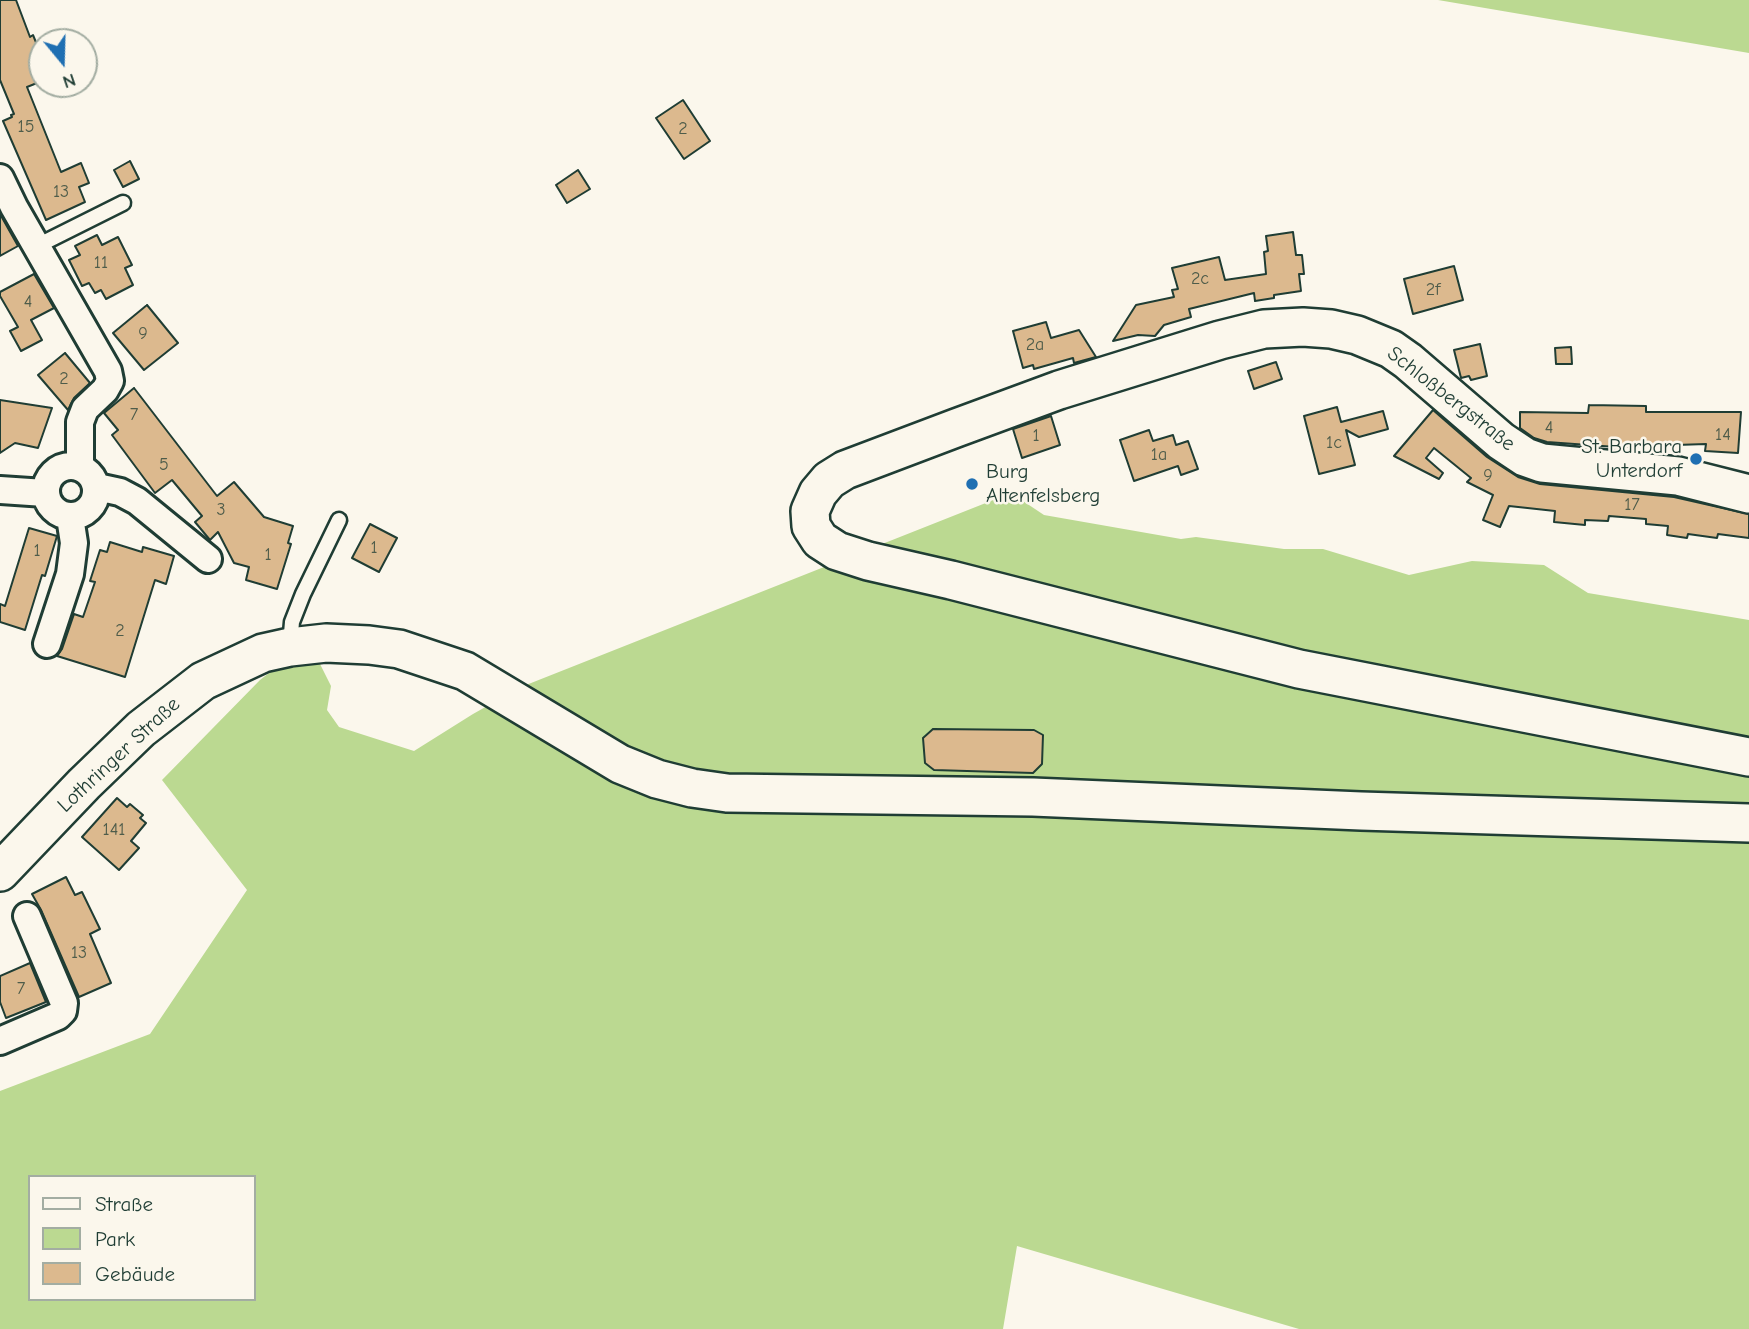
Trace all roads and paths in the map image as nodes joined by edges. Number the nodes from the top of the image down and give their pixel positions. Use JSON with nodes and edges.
{"nodes":[{"id":1,"x":0,"y":178,"type":"edge"},
{"id":2,"x":123,"y":203,"type":"dead end"},
{"id":3,"x":37,"y":246,"type":"junction"},
{"id":4,"x":80,"y":467,"type":"junction"},
{"id":5,"x":97,"y":488,"type":"junction"},
{"id":6,"x":0,"y":490,"type":"edge"},
{"id":7,"x":45,"y":493,"type":"junction"},
{"id":8,"x":1749,"y":494,"type":"edge"},
{"id":9,"x":70,"y":517,"type":"junction"},
{"id":10,"x":339,"y":520,"type":"dead end"},
{"id":11,"x":208,"y":559,"type":"dead end"},
{"id":12,"x":47,"y":644,"type":"dead end"},
{"id":13,"x":290,"y":647,"type":"junction"},
{"id":14,"x":1749,"y":757,"type":"edge"},
{"id":15,"x":1749,"y":823,"type":"edge"},
{"id":16,"x":0,"y":872,"type":"edge"},
{"id":17,"x":27,"y":916,"type":"dead end"},
{"id":18,"x":0,"y":1041,"type":"edge"}],
"edges":[{"from":1,"to":3,"type":"street"},
{"from":2,"to":3,"type":"lane"},
{"from":3,"to":4,"type":"street"},
{"from":4,"to":5,"type":"street"},
{"from":4,"to":7,"type":"street"},
{"from":5,"to":9,"type":"street"},
{"from":5,"to":11,"type":"street"},
{"from":6,"to":7,"type":"street"},
{"from":7,"to":9,"type":"street"},
{"from":8,"to":14,"type":"street","name":"Schloßbergstraße"},
{"from":9,"to":12,"type":"street"},
{"from":10,"to":13,"type":"lane"},
{"from":13,"to":15,"type":"street","name":"Lothringer Straße"},
{"from":13,"to":16,"type":"street","name":"Lothringer Straße"},
{"from":17,"to":18,"type":"street"}]}
